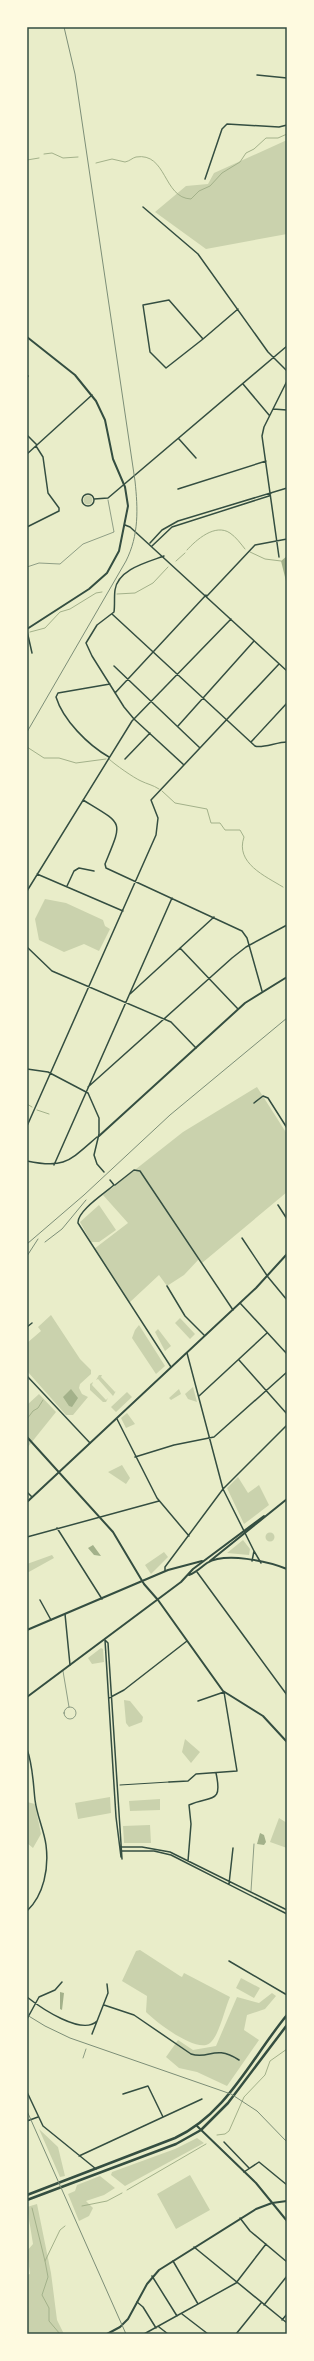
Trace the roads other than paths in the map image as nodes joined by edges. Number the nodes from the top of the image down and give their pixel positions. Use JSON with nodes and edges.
{"nodes":[{"id":1,"x":258,"y":76,"type":"dead end"},
{"id":2,"x":287,"y":78,"type":"edge"},
{"id":3,"x":287,"y":125,"type":"edge"},
{"id":4,"x":205,"y":179,"type":"dead end"},
{"id":5,"x":143,"y":207,"type":"dead end"},
{"id":6,"x":238,"y":309,"type":"junction"},
{"id":7,"x":27,"y":337,"type":"edge"},
{"id":8,"x":203,"y":339,"type":"junction"},
{"id":9,"x":287,"y":346,"type":"edge"},
{"id":10,"x":273,"y":358,"type":"junction"},
{"id":11,"x":287,"y":371,"type":"edge"},
{"id":12,"x":287,"y":381,"type":"edge"},
{"id":13,"x":243,"y":384,"type":"junction"},
{"id":14,"x":92,"y":395,"type":"junction"},
{"id":15,"x":272,"y":409,"type":"junction"},
{"id":16,"x":287,"y":410,"type":"edge"},
{"id":17,"x":270,"y":415,"type":"junction"},
{"id":18,"x":27,"y":435,"type":"edge"},
{"id":19,"x":179,"y":439,"type":"junction"},
{"id":20,"x":36,"y":445,"type":"junction"},
{"id":21,"x":27,"y":454,"type":"edge"},
{"id":22,"x":196,"y":458,"type":"dead end"},
{"id":23,"x":266,"y":460,"type":"junction"},
{"id":24,"x":124,"y":485,"type":"junction"},
{"id":25,"x":287,"y":488,"type":"edge"},
{"id":26,"x":178,"y":489,"type":"dead end"},
{"id":27,"x":271,"y":494,"type":"junction"},
{"id":28,"x":108,"y":498,"type":"junction"},
{"id":29,"x":94,"y":499,"type":"junction"},
{"id":30,"x":125,"y":525,"type":"junction"},
{"id":31,"x":27,"y":527,"type":"edge"},
{"id":32,"x":287,"y":539,"type":"edge"},
{"id":33,"x":277,"y":540,"type":"junction"},
{"id":34,"x":149,"y":544,"type":"junction"},
{"id":35,"x":152,"y":546,"type":"junction"},
{"id":36,"x":164,"y":556,"type":"junction"},
{"id":37,"x":279,"y":557,"type":"dead end"},
{"id":38,"x":27,"y":567,"type":"edge"},
{"id":39,"x":206,"y":596,"type":"junction"},
{"id":40,"x":112,"y":614,"type":"junction"},
{"id":41,"x":231,"y":619,"type":"junction"},
{"id":42,"x":27,"y":630,"type":"edge"},
{"id":43,"x":254,"y":641,"type":"junction"},
{"id":44,"x":153,"y":652,"type":"junction"},
{"id":45,"x":32,"y":653,"type":"dead end"},
{"id":46,"x":279,"y":664,"type":"junction"},
{"id":47,"x":114,"y":666,"type":"dead end"},
{"id":48,"x":287,"y":671,"type":"edge"},
{"id":49,"x":178,"y":675,"type":"junction"},
{"id":50,"x":129,"y":678,"type":"junction"},
{"id":51,"x":110,"y":684,"type":"junction"},
{"id":52,"x":116,"y":693,"type":"junction"},
{"id":53,"x":202,"y":698,"type":"junction"},
{"id":54,"x":152,"y":701,"type":"junction"},
{"id":55,"x":287,"y":703,"type":"edge"},
{"id":56,"x":134,"y":719,"type":"junction"},
{"id":57,"x":226,"y":720,"type":"junction"},
{"id":58,"x":178,"y":726,"type":"junction"},
{"id":59,"x":150,"y":733,"type":"junction"},
{"id":60,"x":251,"y":742,"type":"junction"},
{"id":61,"x":287,"y":742,"type":"edge"},
{"id":62,"x":200,"y":748,"type":"junction"},
{"id":63,"x":109,"y":757,"type":"junction"},
{"id":64,"x":125,"y":759,"type":"dead end"},
{"id":65,"x":184,"y":765,"type":"junction"},
{"id":66,"x":83,"y":800,"type":"junction"},
{"id":67,"x":94,"y":871,"type":"dead end"},
{"id":68,"x":37,"y":874,"type":"junction"},
{"id":69,"x":136,"y":882,"type":"junction"},
{"id":70,"x":67,"y":886,"type":"junction"},
{"id":71,"x":27,"y":890,"type":"edge"},
{"id":72,"x":172,"y":898,"type":"junction"},
{"id":73,"x":124,"y":911,"type":"junction"},
{"id":74,"x":214,"y":917,"type":"junction"},
{"id":75,"x":287,"y":925,"type":"edge"},
{"id":76,"x":250,"y":946,"type":"junction"},
{"id":77,"x":27,"y":947,"type":"edge"},
{"id":78,"x":180,"y":948,"type":"junction"},
{"id":79,"x":287,"y":977,"type":"edge"},
{"id":80,"x":209,"y":979,"type":"junction"},
{"id":81,"x":90,"y":988,"type":"junction"},
{"id":82,"x":262,"y":991,"type":"junction"},
{"id":83,"x":129,"y":995,"type":"junction"},
{"id":84,"x":125,"y":1003,"type":"junction"},
{"id":85,"x":238,"y":1010,"type":"junction"},
{"id":86,"x":164,"y":1020,"type":"junction"},
{"id":87,"x":196,"y":1048,"type":"junction"},
{"id":88,"x":27,"y":1069,"type":"edge"},
{"id":89,"x":50,"y":1074,"type":"junction"},
{"id":90,"x":86,"y":1089,"type":"junction"},
{"id":91,"x":254,"y":1103,"type":"dead end"},
{"id":92,"x":28,"y":1123,"type":"edge"},
{"id":93,"x":27,"y":1126,"type":"edge"},
{"id":94,"x":287,"y":1128,"type":"edge"},
{"id":95,"x":99,"y":1136,"type":"junction"},
{"id":96,"x":27,"y":1161,"type":"edge"},
{"id":97,"x":54,"y":1165,"type":"junction"},
{"id":98,"x":104,"y":1172,"type":"dead end"},
{"id":99,"x":110,"y":1180,"type":"dead end"},
{"id":100,"x":114,"y":1185,"type":"junction"},
{"id":101,"x":278,"y":1205,"type":"dead end"},
{"id":102,"x":287,"y":1219,"type":"edge"},
{"id":103,"x":242,"y":1238,"type":"dead end"},
{"id":104,"x":287,"y":1254,"type":"edge"},
{"id":105,"x":268,"y":1277,"type":"junction"},
{"id":106,"x":167,"y":1286,"type":"dead end"},
{"id":107,"x":287,"y":1300,"type":"edge"},
{"id":108,"x":240,"y":1303,"type":"junction"},
{"id":109,"x":233,"y":1310,"type":"junction"},
{"id":110,"x":32,"y":1323,"type":"dead end"},
{"id":111,"x":27,"y":1327,"type":"edge"},
{"id":112,"x":267,"y":1333,"type":"junction"},
{"id":113,"x":204,"y":1336,"type":"junction"},
{"id":114,"x":187,"y":1352,"type":"junction"},
{"id":115,"x":287,"y":1354,"type":"edge"},
{"id":116,"x":239,"y":1360,"type":"junction"},
{"id":117,"x":171,"y":1366,"type":"junction"},
{"id":118,"x":287,"y":1372,"type":"edge"},
{"id":119,"x":27,"y":1376,"type":"edge"},
{"id":120,"x":266,"y":1391,"type":"junction"},
{"id":121,"x":199,"y":1396,"type":"junction"},
{"id":122,"x":287,"y":1414,"type":"edge"},
{"id":123,"x":116,"y":1418,"type":"junction"},
{"id":124,"x":287,"y":1425,"type":"edge"},
{"id":125,"x":27,"y":1437,"type":"edge"},
{"id":126,"x":211,"y":1438,"type":"junction"},
{"id":127,"x":90,"y":1443,"type":"junction"},
{"id":128,"x":135,"y":1457,"type":"junction"},
{"id":129,"x":59,"y":1472,"type":"junction"},
{"id":130,"x":223,"y":1489,"type":"junction"},
{"id":131,"x":27,"y":1492,"type":"edge"},
{"id":132,"x":32,"y":1497,"type":"junction"},
{"id":133,"x":287,"y":1499,"type":"edge"},
{"id":134,"x":159,"y":1501,"type":"junction"},
{"id":135,"x":27,"y":1502,"type":"edge"},
{"id":136,"x":100,"y":1516,"type":"junction"},
{"id":137,"x":264,"y":1516,"type":"junction"},
{"id":138,"x":57,"y":1528,"type":"junction"},
{"id":139,"x":244,"y":1530,"type":"junction"},
{"id":140,"x":245,"y":1534,"type":"junction"},
{"id":141,"x":189,"y":1536,"type":"junction"},
{"id":142,"x":27,"y":1537,"type":"edge"},
{"id":143,"x":254,"y":1551,"type":"junction"},
{"id":144,"x":252,"y":1561,"type":"junction"},
{"id":145,"x":206,"y":1562,"type":"junction"},
{"id":146,"x":261,"y":1563,"type":"junction"},
{"id":147,"x":287,"y":1569,"type":"edge"},
{"id":148,"x":165,"y":1571,"type":"junction"},
{"id":149,"x":197,"y":1572,"type":"junction"},
{"id":150,"x":188,"y":1576,"type":"junction"},
{"id":151,"x":143,"y":1582,"type":"junction"},
{"id":152,"x":102,"y":1599,"type":"junction"},
{"id":153,"x":40,"y":1600,"type":"dead end"},
{"id":154,"x":158,"y":1600,"type":"junction"},
{"id":155,"x":65,"y":1614,"type":"junction"},
{"id":156,"x":51,"y":1620,"type":"junction"},
{"id":157,"x":27,"y":1630,"type":"edge"},
{"id":158,"x":104,"y":1640,"type":"junction"},
{"id":159,"x":188,"y":1641,"type":"junction"},
{"id":160,"x":70,"y":1665,"type":"junction"},
{"id":161,"x":63,"y":1670,"type":"junction"},
{"id":162,"x":224,"y":1692,"type":"junction"},
{"id":163,"x":287,"y":1695,"type":"edge"},
{"id":164,"x":27,"y":1697,"type":"edge"},
{"id":165,"x":112,"y":1697,"type":"junction"},
{"id":166,"x":109,"y":1698,"type":"junction"},
{"id":167,"x":198,"y":1701,"type":"dead end"},
{"id":168,"x":70,"y":1707,"type":"junction"},
{"id":169,"x":287,"y":1742,"type":"edge"},
{"id":170,"x":27,"y":1749,"type":"edge"},
{"id":171,"x":216,"y":1773,"type":"junction"},
{"id":172,"x":169,"y":1782,"type":"joint"},
{"id":173,"x":120,"y":1785,"type":"dead end"},
{"id":174,"x":254,"y":1844,"type":"dead end"},
{"id":175,"x":120,"y":1847,"type":"junction"},
{"id":176,"x":233,"y":1848,"type":"dead end"},
{"id":177,"x":151,"y":1850,"type":"junction"},
{"id":178,"x":188,"y":1862,"type":"junction"},
{"id":179,"x":203,"y":1870,"type":"junction"},
{"id":180,"x":230,"y":1881,"type":"junction"},
{"id":181,"x":230,"y":1884,"type":"junction"},
{"id":182,"x":251,"y":1891,"type":"junction"},
{"id":183,"x":249,"y":1894,"type":"junction"},
{"id":184,"x":287,"y":1910,"type":"edge"},
{"id":185,"x":27,"y":1911,"type":"edge"},
{"id":186,"x":287,"y":1914,"type":"edge"},
{"id":187,"x":229,"y":1961,"type":"dead end"},
{"id":188,"x":62,"y":1982,"type":"dead end"},
{"id":189,"x":107,"y":1984,"type":"dead end"},
{"id":190,"x":287,"y":1995,"type":"edge"},
{"id":191,"x":27,"y":1998,"type":"edge"},
{"id":192,"x":36,"y":2004,"type":"junction"},
{"id":193,"x":104,"y":2005,"type":"junction"},
{"id":194,"x":287,"y":2015,"type":"edge"},
{"id":195,"x":27,"y":2019,"type":"edge"},
{"id":196,"x":97,"y":2021,"type":"junction"},
{"id":197,"x":287,"y":2025,"type":"edge"},
{"id":198,"x":92,"y":2034,"type":"dead end"},
{"id":199,"x":86,"y":2049,"type":"dead end"},
{"id":200,"x":83,"y":2058,"type":"dead end"},
{"id":201,"x":239,"y":2060,"type":"dead end"},
{"id":202,"x":27,"y":2092,"type":"edge"},
{"id":203,"x":123,"y":2094,"type":"dead end"},
{"id":204,"x":202,"y":2099,"type":"dead end"},
{"id":205,"x":38,"y":2117,"type":"junction"},
{"id":206,"x":163,"y":2118,"type":"junction"},
{"id":207,"x":27,"y":2122,"type":"edge"},
{"id":208,"x":197,"y":2126,"type":"junction"},
{"id":209,"x":201,"y":2130,"type":"junction"},
{"id":210,"x":224,"y":2142,"type":"dead end"},
{"id":211,"x":79,"y":2156,"type":"junction"},
{"id":212,"x":250,"y":2168,"type":"junction"},
{"id":213,"x":96,"y":2169,"type":"junction"},
{"id":214,"x":244,"y":2172,"type":"junction"},
{"id":215,"x":102,"y":2173,"type":"junction"},
{"id":216,"x":287,"y":2186,"type":"edge"},
{"id":217,"x":27,"y":2194,"type":"edge"},
{"id":218,"x":27,"y":2200,"type":"edge"},
{"id":219,"x":287,"y":2201,"type":"edge"},
{"id":220,"x":272,"y":2202,"type":"junction"},
{"id":221,"x":240,"y":2218,"type":"junction"},
{"id":222,"x":287,"y":2221,"type":"edge"},
{"id":223,"x":266,"y":2244,"type":"junction"},
{"id":224,"x":194,"y":2247,"type":"junction"},
{"id":225,"x":173,"y":2261,"type":"junction"},
{"id":226,"x":287,"y":2262,"type":"edge"},
{"id":227,"x":152,"y":2276,"type":"junction"},
{"id":228,"x":287,"y":2276,"type":"edge"},
{"id":229,"x":236,"y":2282,"type":"junction"},
{"id":230,"x":138,"y":2302,"type":"junction"},
{"id":231,"x":199,"y":2304,"type":"junction"},
{"id":232,"x":262,"y":2304,"type":"junction"},
{"id":233,"x":182,"y":2314,"type":"junction"},
{"id":234,"x":287,"y":2314,"type":"edge"},
{"id":235,"x":177,"y":2316,"type":"junction"},
{"id":236,"x":282,"y":2320,"type":"junction"},
{"id":237,"x":287,"y":2323,"type":"edge"},
{"id":238,"x":159,"y":2326,"type":"junction"},
{"id":239,"x":156,"y":2328,"type":"junction"},
{"id":240,"x":107,"y":2334,"type":"edge"},
{"id":241,"x":144,"y":2334,"type":"edge"},
{"id":242,"x":168,"y":2334,"type":"edge"},
{"id":243,"x":208,"y":2334,"type":"edge"},
{"id":244,"x":236,"y":2334,"type":"edge"}],
"edges":[{"from":1,"to":2,"type":"street"},
{"from":3,"to":4,"type":"street"},
{"from":5,"to":6,"type":"street"},
{"from":6,"to":8,"type":"street"},
{"from":6,"to":10,"type":"street"},
{"from":7,"to":14,"type":"street"},
{"from":8,"to":8,"type":"street"},
{"from":9,"to":10,"type":"street"},
{"from":10,"to":11,"type":"street"},
{"from":10,"to":13,"type":"street"},
{"from":12,"to":15,"type":"street"},
{"from":13,"to":17,"type":"street"},
{"from":13,"to":19,"type":"street"},
{"from":14,"to":20,"type":"street"},
{"from":14,"to":24,"type":"street"},
{"from":15,"to":16,"type":"street"},
{"from":15,"to":17,"type":"street"},
{"from":17,"to":23,"type":"street"},
{"from":18,"to":20,"type":"street"},
{"from":19,"to":22,"type":"street"},
{"from":19,"to":24,"type":"street"},
{"from":20,"to":21,"type":"street"},
{"from":20,"to":31,"type":"street"},
{"from":23,"to":26,"type":"street"},
{"from":23,"to":27,"type":"street"},
{"from":24,"to":28,"type":"street"},
{"from":24,"to":30,"type":"street"},
{"from":25,"to":27,"type":"street"},
{"from":27,"to":33,"type":"street"},
{"from":27,"to":34,"type":"street"},
{"from":27,"to":35,"type":"street"},
{"from":28,"to":29,"type":"street"},
{"from":28,"to":38,"type":"lane"},
{"from":29,"to":29,"type":"street"},
{"from":30,"to":34,"type":"street"},
{"from":30,"to":42,"type":"street"},
{"from":32,"to":33,"type":"street"},
{"from":33,"to":37,"type":"street"},
{"from":33,"to":39,"type":"street"},
{"from":34,"to":35,"type":"street"},
{"from":35,"to":36,"type":"street"},
{"from":36,"to":39,"type":"street"},
{"from":36,"to":40,"type":"street"},
{"from":39,"to":41,"type":"street"},
{"from":39,"to":44,"type":"street"},
{"from":40,"to":44,"type":"street"},
{"from":40,"to":51,"type":"street"},
{"from":41,"to":43,"type":"street"},
{"from":41,"to":49,"type":"street"},
{"from":42,"to":45,"type":"street"},
{"from":43,"to":46,"type":"street"},
{"from":43,"to":53,"type":"street"},
{"from":44,"to":49,"type":"street"},
{"from":44,"to":50,"type":"street"},
{"from":46,"to":48,"type":"street"},
{"from":46,"to":57,"type":"street"},
{"from":47,"to":50,"type":"street"},
{"from":49,"to":53,"type":"street"},
{"from":49,"to":54,"type":"street"},
{"from":50,"to":52,"type":"street"},
{"from":50,"to":54,"type":"street"},
{"from":51,"to":52,"type":"street"},
{"from":51,"to":63,"type":"street"},
{"from":52,"to":56,"type":"street"},
{"from":53,"to":57,"type":"street"},
{"from":53,"to":58,"type":"street"},
{"from":54,"to":56,"type":"street"},
{"from":54,"to":58,"type":"street"},
{"from":55,"to":60,"type":"street"},
{"from":56,"to":59,"type":"street"},
{"from":56,"to":63,"type":"street"},
{"from":57,"to":60,"type":"street"},
{"from":57,"to":62,"type":"street"},
{"from":58,"to":62,"type":"street"},
{"from":59,"to":64,"type":"street"},
{"from":59,"to":65,"type":"street"},
{"from":60,"to":61,"type":"street"},
{"from":62,"to":65,"type":"street"},
{"from":63,"to":66,"type":"street"},
{"from":65,"to":69,"type":"street"},
{"from":66,"to":68,"type":"street"},
{"from":66,"to":69,"type":"street"},
{"from":67,"to":70,"type":"street"},
{"from":68,"to":70,"type":"street"},
{"from":68,"to":71,"type":"street"},
{"from":69,"to":72,"type":"street"},
{"from":69,"to":73,"type":"street"},
{"from":70,"to":73,"type":"street"},
{"from":72,"to":74,"type":"street"},
{"from":72,"to":83,"type":"street"},
{"from":73,"to":81,"type":"street"},
{"from":74,"to":76,"type":"street"},
{"from":74,"to":78,"type":"street"},
{"from":75,"to":76,"type":"street"},
{"from":76,"to":80,"type":"street"},
{"from":76,"to":82,"type":"street"},
{"from":77,"to":81,"type":"street"},
{"from":78,"to":80,"type":"street"},
{"from":78,"to":83,"type":"street"},
{"from":79,"to":82,"type":"street"},
{"from":80,"to":85,"type":"street"},
{"from":80,"to":86,"type":"street"},
{"from":81,"to":84,"type":"street"},
{"from":81,"to":89,"type":"street"},
{"from":82,"to":85,"type":"street"},
{"from":83,"to":84,"type":"street"},
{"from":84,"to":86,"type":"street"},
{"from":84,"to":90,"type":"street"},
{"from":85,"to":87,"type":"street"},
{"from":86,"to":87,"type":"street"},
{"from":86,"to":90,"type":"street"},
{"from":87,"to":95,"type":"street"},
{"from":88,"to":89,"type":"street"},
{"from":89,"to":90,"type":"street"},
{"from":89,"to":92,"type":"street"},
{"from":90,"to":95,"type":"street"},
{"from":90,"to":97,"type":"street"},
{"from":91,"to":94,"type":"street"},
{"from":92,"to":93,"type":"street"},
{"from":95,"to":97,"type":"street"},
{"from":95,"to":98,"type":"street"},
{"from":96,"to":97,"type":"street"},
{"from":99,"to":100,"type":"street"},
{"from":100,"to":109,"type":"street"},
{"from":100,"to":117,"type":"street"},
{"from":101,"to":102,"type":"street"},
{"from":103,"to":105,"type":"street"},
{"from":104,"to":105,"type":"street"},
{"from":105,"to":107,"type":"street"},
{"from":105,"to":108,"type":"street"},
{"from":106,"to":113,"type":"street"},
{"from":108,"to":109,"type":"street"},
{"from":108,"to":112,"type":"street"},
{"from":109,"to":113,"type":"street"},
{"from":110,"to":111,"type":"street"},
{"from":112,"to":115,"type":"street"},
{"from":112,"to":116,"type":"street"},
{"from":113,"to":114,"type":"street"},
{"from":114,"to":117,"type":"street"},
{"from":114,"to":121,"type":"street"},
{"from":116,"to":120,"type":"street"},
{"from":116,"to":121,"type":"street"},
{"from":117,"to":123,"type":"street"},
{"from":118,"to":120,"type":"street"},
{"from":119,"to":127,"type":"street"},
{"from":120,"to":122,"type":"street"},
{"from":120,"to":126,"type":"street"},
{"from":121,"to":126,"type":"street"},
{"from":123,"to":127,"type":"street"},
{"from":123,"to":128,"type":"street"},
{"from":124,"to":130,"type":"street"},
{"from":125,"to":129,"type":"street"},
{"from":126,"to":128,"type":"street"},
{"from":126,"to":130,"type":"street"},
{"from":127,"to":129,"type":"street"},
{"from":128,"to":134,"type":"street"},
{"from":129,"to":132,"type":"street"},
{"from":129,"to":136,"type":"street"},
{"from":130,"to":139,"type":"street"},
{"from":130,"to":141,"type":"street"},
{"from":131,"to":132,"type":"street"},
{"from":132,"to":135,"type":"street"},
{"from":133,"to":137,"type":"street"},
{"from":134,"to":136,"type":"street"},
{"from":134,"to":141,"type":"street"},
{"from":136,"to":138,"type":"street"},
{"from":136,"to":151,"type":"street"},
{"from":137,"to":139,"type":"street"},
{"from":137,"to":140,"type":"street"},
{"from":138,"to":142,"type":"street"},
{"from":138,"to":152,"type":"street"},
{"from":139,"to":140,"type":"street"},
{"from":139,"to":145,"type":"street"},
{"from":140,"to":143,"type":"street"},
{"from":140,"to":145,"type":"street"},
{"from":141,"to":148,"type":"street"},
{"from":143,"to":144,"type":"street"},
{"from":143,"to":146,"type":"street"},
{"from":144,"to":145,"type":"street"},
{"from":144,"to":146,"type":"street"},
{"from":145,"to":148,"type":"street"},
{"from":145,"to":149,"type":"street"},
{"from":145,"to":150,"type":"street"},
{"from":146,"to":147,"type":"street"},
{"from":148,"to":151,"type":"street"},
{"from":149,"to":150,"type":"street"},
{"from":149,"to":163,"type":"street"},
{"from":150,"to":154,"type":"street"},
{"from":151,"to":152,"type":"street"},
{"from":151,"to":154,"type":"street"},
{"from":152,"to":155,"type":"street"},
{"from":153,"to":156,"type":"street"},
{"from":154,"to":158,"type":"street"},
{"from":154,"to":159,"type":"street"},
{"from":155,"to":156,"type":"street"},
{"from":155,"to":160,"type":"street"},
{"from":156,"to":157,"type":"street"},
{"from":158,"to":160,"type":"street"},
{"from":158,"to":165,"type":"street"},
{"from":158,"to":166,"type":"street"},
{"from":159,"to":162,"type":"street"},
{"from":159,"to":165,"type":"street"},
{"from":160,"to":161,"type":"street"},
{"from":161,"to":164,"type":"street"},
{"from":161,"to":168,"type":"lane"},
{"from":162,"to":167,"type":"street"},
{"from":162,"to":169,"type":"street"},
{"from":162,"to":171,"type":"street"},
{"from":165,"to":166,"type":"street"},
{"from":165,"to":175,"type":"street"},
{"from":166,"to":175,"type":"street"},
{"from":168,"to":168,"type":"lane"},
{"from":170,"to":185,"type":"street"},
{"from":171,"to":172,"type":"street"},
{"from":171,"to":178,"type":"street"},
{"from":172,"to":173,"type":"street"},
{"from":174,"to":182,"type":"lane"},
{"from":175,"to":177,"type":"street"},
{"from":175,"to":177,"type":"street"},
{"from":176,"to":180,"type":"street"},
{"from":177,"to":178,"type":"street"},
{"from":178,"to":179,"type":"street"},
{"from":179,"to":180,"type":"street"},
{"from":179,"to":181,"type":"street"},
{"from":180,"to":181,"type":"street"},
{"from":180,"to":182,"type":"street"},
{"from":181,"to":183,"type":"street"},
{"from":182,"to":183,"type":"lane"},
{"from":182,"to":184,"type":"street"},
{"from":183,"to":186,"type":"street"},
{"from":187,"to":190,"type":"street"},
{"from":188,"to":192,"type":"street"},
{"from":189,"to":193,"type":"street"},
{"from":191,"to":192,"type":"street"},
{"from":192,"to":195,"type":"street"},
{"from":192,"to":196,"type":"street"},
{"from":193,"to":196,"type":"street"},
{"from":193,"to":201,"type":"street"},
{"from":194,"to":208,"type":"highway"},
{"from":196,"to":198,"type":"street"},
{"from":197,"to":209,"type":"highway"},
{"from":199,"to":200,"type":"lane"},
{"from":202,"to":205,"type":"street"},
{"from":203,"to":206,"type":"street"},
{"from":204,"to":206,"type":"street"},
{"from":205,"to":207,"type":"street"},
{"from":205,"to":211,"type":"street"},
{"from":206,"to":211,"type":"street"},
{"from":208,"to":209,"type":"street"},
{"from":208,"to":213,"type":"highway"},
{"from":209,"to":214,"type":"street"},
{"from":209,"to":215,"type":"highway"},
{"from":210,"to":212,"type":"street"},
{"from":211,"to":213,"type":"street"},
{"from":212,"to":214,"type":"street"},
{"from":212,"to":216,"type":"street"},
{"from":213,"to":215,"type":"highway"},
{"from":213,"to":217,"type":"highway"},
{"from":214,"to":220,"type":"street"},
{"from":215,"to":218,"type":"highway"},
{"from":219,"to":220,"type":"street"},
{"from":220,"to":221,"type":"street"},
{"from":220,"to":222,"type":"street"},
{"from":221,"to":223,"type":"street"},
{"from":221,"to":224,"type":"street"},
{"from":223,"to":226,"type":"street"},
{"from":223,"to":229,"type":"street"},
{"from":224,"to":225,"type":"street"},
{"from":224,"to":229,"type":"street"},
{"from":225,"to":227,"type":"street"},
{"from":225,"to":231,"type":"street"},
{"from":227,"to":230,"type":"street"},
{"from":227,"to":235,"type":"street"},
{"from":228,"to":232,"type":"street"},
{"from":229,"to":231,"type":"street"},
{"from":229,"to":232,"type":"street"},
{"from":230,"to":239,"type":"street"},
{"from":230,"to":240,"type":"street"},
{"from":231,"to":233,"type":"street"},
{"from":232,"to":236,"type":"street"},
{"from":232,"to":244,"type":"street"},
{"from":233,"to":235,"type":"street"},
{"from":233,"to":243,"type":"street"},
{"from":234,"to":236,"type":"street"},
{"from":235,"to":238,"type":"street"},
{"from":236,"to":237,"type":"street"},
{"from":238,"to":239,"type":"street"},
{"from":238,"to":242,"type":"street"},
{"from":239,"to":241,"type":"street"}]}
